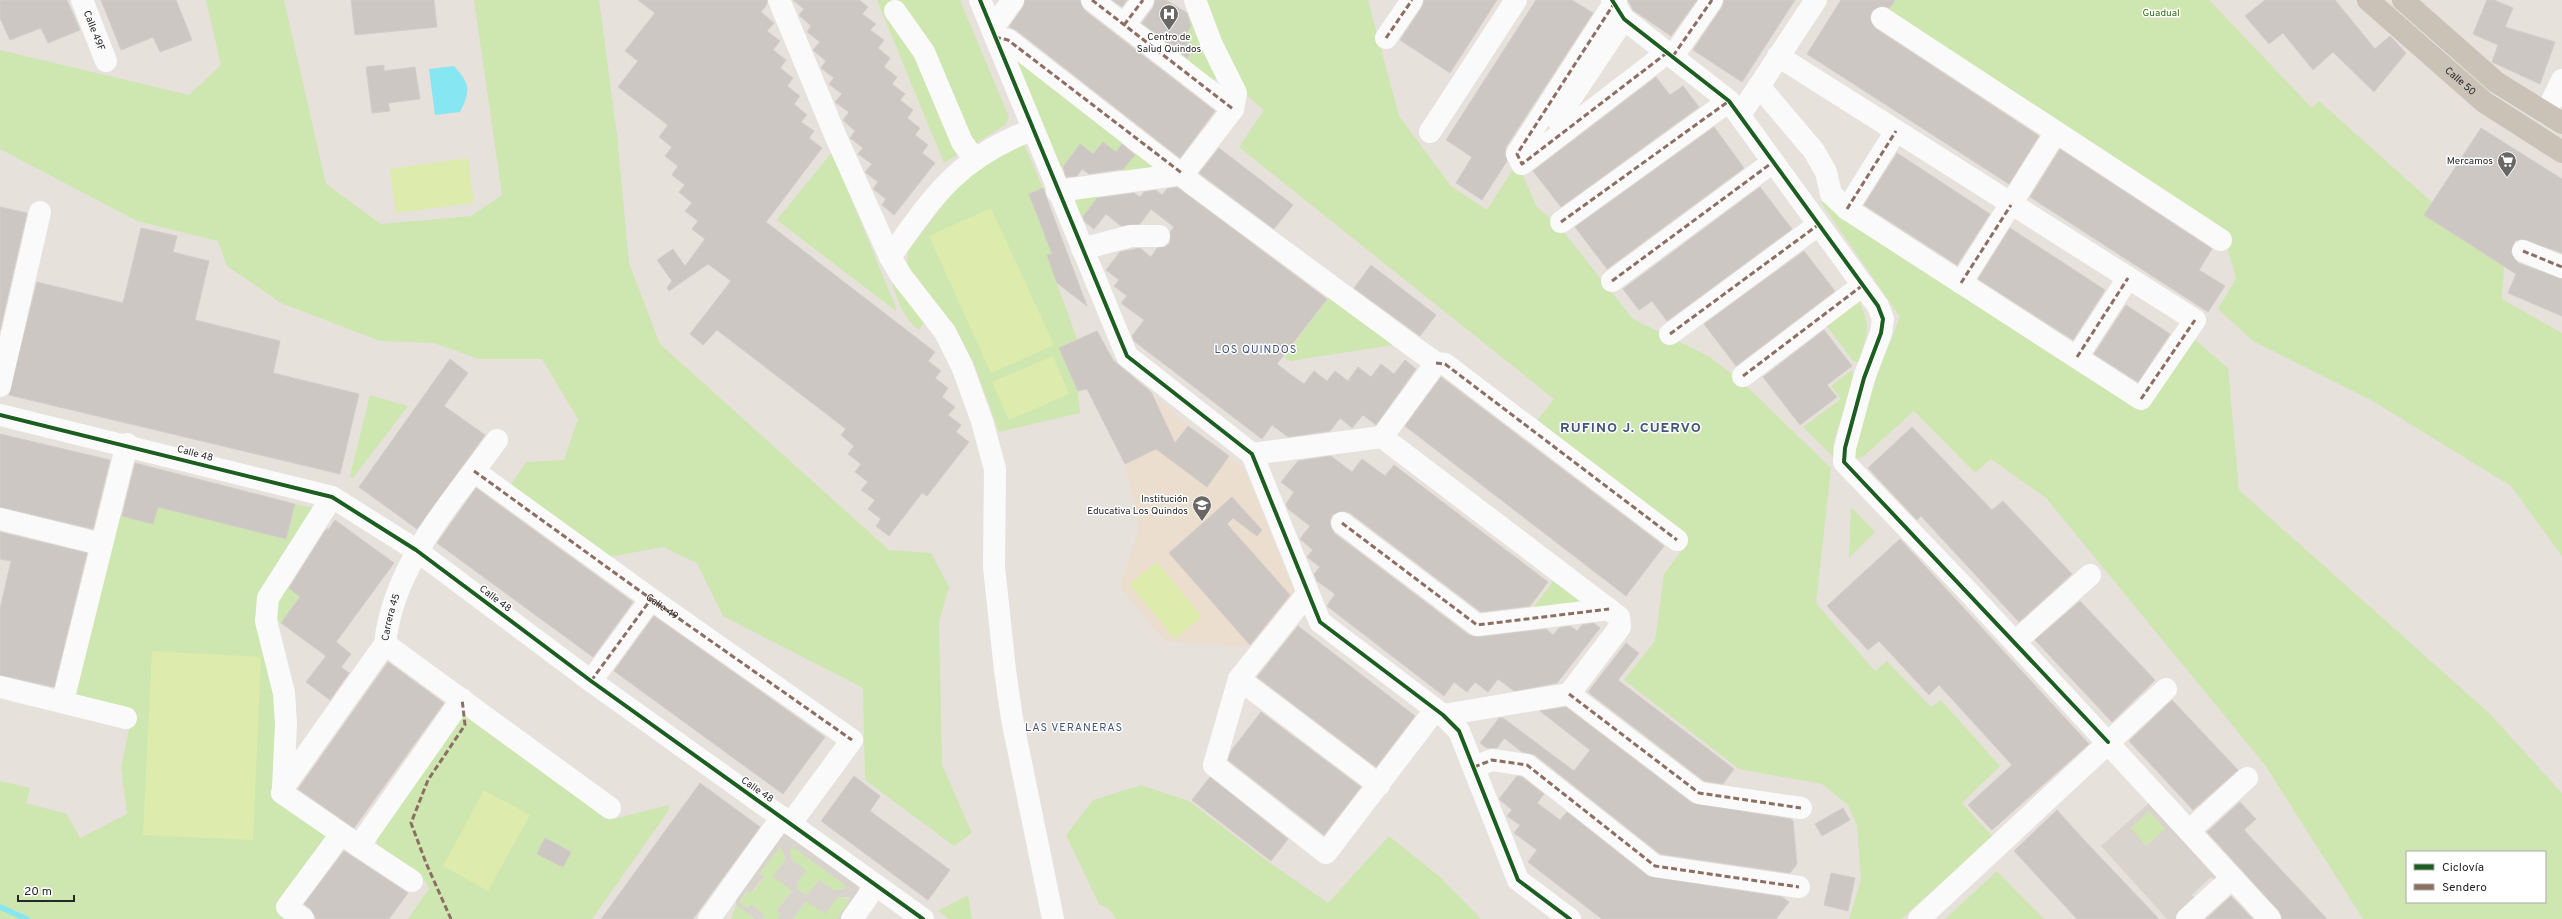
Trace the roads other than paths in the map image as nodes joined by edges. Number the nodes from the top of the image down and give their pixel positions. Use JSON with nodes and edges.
{"nodes":[{"id":1,"x":82,"y":0,"type":"edge"},
{"id":2,"x":779,"y":0,"type":"edge"},
{"id":3,"x":980,"y":0,"type":"edge"},
{"id":4,"x":1013,"y":0,"type":"edge"},
{"id":5,"x":1092,"y":0,"type":"edge"},
{"id":6,"x":1144,"y":0,"type":"edge"},
{"id":7,"x":1195,"y":0,"type":"edge"},
{"id":8,"x":1412,"y":0,"type":"edge"},
{"id":9,"x":1516,"y":0,"type":"edge"},
{"id":10,"x":1712,"y":0,"type":"edge"},
{"id":11,"x":1816,"y":0,"type":"edge"},
{"id":12,"x":2368,"y":0,"type":"edge"},
{"id":13,"x":2403,"y":0,"type":"edge"},
{"id":14,"x":1617,"y":5,"type":"edge"},
{"id":15,"x":896,"y":11,"type":"dead end"},
{"id":16,"x":1882,"y":18,"type":"dead end"},
{"id":17,"x":1124,"y":25,"type":"junction"},
{"id":18,"x":994,"y":33,"type":"junction"},
{"id":19,"x":1386,"y":38,"type":"dead end"},
{"id":20,"x":1671,"y":54,"type":"junction"},
{"id":21,"x":1778,"y":56,"type":"junction"},
{"id":22,"x":106,"y":61,"type":"dead end"},
{"id":23,"x":2562,"y":80,"type":"edge"},
{"id":24,"x":1759,"y":86,"type":"junction"},
{"id":25,"x":1735,"y":108,"type":"junction"},
{"id":26,"x":1233,"y":109,"type":"junction"},
{"id":27,"x":2554,"y":118,"type":"edge"},
{"id":28,"x":1553,"y":125,"type":"dead end"},
{"id":29,"x":1032,"y":130,"type":"junction"},
{"id":30,"x":1896,"y":131,"type":"junction"},
{"id":31,"x":1430,"y":132,"type":"dead end"},
{"id":32,"x":2056,"y":132,"type":"junction"},
{"id":33,"x":2562,"y":152,"type":"edge"},
{"id":34,"x":975,"y":160,"type":"junction"},
{"id":35,"x":1773,"y":162,"type":"junction"},
{"id":36,"x":1183,"y":174,"type":"junction"},
{"id":37,"x":1057,"y":191,"type":"junction"},
{"id":38,"x":2011,"y":205,"type":"junction"},
{"id":39,"x":1846,"y":209,"type":"junction"},
{"id":40,"x":40,"y":212,"type":"dead end"},
{"id":41,"x":1561,"y":222,"type":"dead end"},
{"id":42,"x":1818,"y":225,"type":"junction"},
{"id":43,"x":1159,"y":236,"type":"dead end"},
{"id":44,"x":2221,"y":240,"type":"dead end"},
{"id":45,"x":1082,"y":250,"type":"junction"},
{"id":46,"x":2523,"y":251,"type":"dead end"},
{"id":47,"x":890,"y":256,"type":"junction"},
{"id":48,"x":2562,"y":267,"type":"edge"},
{"id":49,"x":2128,"y":278,"type":"junction"},
{"id":50,"x":1612,"y":281,"type":"dead end"},
{"id":51,"x":1961,"y":283,"type":"junction"},
{"id":52,"x":1863,"y":285,"type":"junction"},
{"id":53,"x":1670,"y":334,"type":"dead end"},
{"id":54,"x":2076,"y":358,"type":"junction"},
{"id":55,"x":1436,"y":363,"type":"junction"},
{"id":56,"x":1742,"y":376,"type":"dead end"},
{"id":57,"x":0,"y":386,"type":"edge"},
{"id":58,"x":0,"y":415,"type":"edge"},
{"id":59,"x":1382,"y":437,"type":"junction"},
{"id":60,"x":497,"y":440,"type":"dead end"},
{"id":61,"x":127,"y":444,"type":"junction"},
{"id":62,"x":1252,"y":454,"type":"junction"},
{"id":63,"x":474,"y":471,"type":"junction"},
{"id":64,"x":332,"y":497,"type":"junction"},
{"id":65,"x":0,"y":519,"type":"edge"},
{"id":66,"x":1342,"y":523,"type":"dead end"},
{"id":67,"x":1677,"y":540,"type":"dead end"},
{"id":68,"x":101,"y":544,"type":"junction"},
{"id":69,"x":416,"y":550,"type":"junction"},
{"id":70,"x":2090,"y":575,"type":"dead end"},
{"id":71,"x":1308,"y":592,"type":"junction"},
{"id":72,"x":651,"y":599,"type":"junction"},
{"id":73,"x":1610,"y":609,"type":"junction"},
{"id":74,"x":2015,"y":642,"type":"junction"},
{"id":75,"x":385,"y":644,"type":"junction"},
{"id":76,"x":1239,"y":679,"type":"junction"},
{"id":77,"x":591,"y":681,"type":"junction"},
{"id":78,"x":0,"y":687,"type":"edge"},
{"id":79,"x":2166,"y":689,"type":"dead end"},
{"id":80,"x":1569,"y":694,"type":"junction"},
{"id":81,"x":462,"y":699,"type":"junction"},
{"id":82,"x":63,"y":701,"type":"junction"},
{"id":83,"x":1439,"y":712,"type":"junction"},
{"id":84,"x":126,"y":718,"type":"dead end"},
{"id":85,"x":2108,"y":742,"type":"junction"},
{"id":86,"x":1474,"y":767,"type":"junction"},
{"id":87,"x":2247,"y":778,"type":"dead end"},
{"id":88,"x":1379,"y":785,"type":"junction"},
{"id":89,"x":283,"y":790,"type":"junction"},
{"id":90,"x":610,"y":808,"type":"dead end"},
{"id":91,"x":1801,"y":808,"type":"dead end"},
{"id":92,"x":786,"y":820,"type":"junction"},
{"id":93,"x":2189,"y":831,"type":"junction"},
{"id":94,"x":341,"y":834,"type":"junction"},
{"id":95,"x":359,"y":846,"type":"junction"},
{"id":96,"x":2232,"y":878,"type":"junction"},
{"id":97,"x":412,"y":881,"type":"dead end"},
{"id":98,"x":876,"y":885,"type":"junction"},
{"id":99,"x":1798,"y":887,"type":"dead end"},
{"id":100,"x":729,"y":892,"type":"junction"},
{"id":101,"x":303,"y":919,"type":"edge"},
{"id":102,"x":709,"y":919,"type":"edge"},
{"id":103,"x":722,"y":919,"type":"edge"},
{"id":104,"x":852,"y":919,"type":"edge"},
{"id":105,"x":924,"y":919,"type":"edge"},
{"id":106,"x":1053,"y":919,"type":"edge"},
{"id":107,"x":1570,"y":919,"type":"edge"},
{"id":108,"x":1919,"y":919,"type":"edge"},
{"id":109,"x":2187,"y":919,"type":"edge"},
{"id":110,"x":2270,"y":919,"type":"edge"}],
"edges":[{"from":1,"to":22,"type":"street","name":"Calle 49F"},
{"from":2,"to":47,"type":"street"},
{"from":3,"to":18,"type":"street"},
{"from":4,"to":18,"type":"street"},
{"from":5,"to":17,"type":"street"},
{"from":6,"to":17,"type":"street"},
{"from":7,"to":26,"type":"street"},
{"from":8,"to":19,"type":"street"},
{"from":9,"to":31,"type":"street"},
{"from":10,"to":20,"type":"street"},
{"from":11,"to":21,"type":"street"},
{"from":12,"to":33,"type":"main road","name":"Calle 50"},
{"from":13,"to":27,"type":"main road"},
{"from":14,"to":20,"type":"street"},
{"from":14,"to":20,"type":"street"},
{"from":14,"to":28,"type":"street"},
{"from":15,"to":34,"type":"street"},
{"from":16,"to":32,"type":"street"},
{"from":17,"to":26,"type":"street"},
{"from":18,"to":29,"type":"street"},
{"from":18,"to":36,"type":"street"},
{"from":20,"to":25,"type":"street"},
{"from":21,"to":24,"type":"street"},
{"from":21,"to":30,"type":"street"},
{"from":23,"to":27,"type":"street"},
{"from":24,"to":25,"type":"street"},
{"from":24,"to":39,"type":"street"},
{"from":25,"to":35,"type":"street"},
{"from":25,"to":41,"type":"street"},
{"from":26,"to":36,"type":"street"},
{"from":29,"to":34,"type":"street"},
{"from":29,"to":37,"type":"street"},
{"from":30,"to":38,"type":"street"},
{"from":30,"to":39,"type":"street"},
{"from":32,"to":38,"type":"street"},
{"from":32,"to":44,"type":"street"},
{"from":34,"to":47,"type":"street"},
{"from":35,"to":42,"type":"street"},
{"from":35,"to":50,"type":"street"},
{"from":36,"to":37,"type":"street"},
{"from":36,"to":55,"type":"street"},
{"from":37,"to":45,"type":"street"},
{"from":38,"to":49,"type":"street"},
{"from":38,"to":51,"type":"street"},
{"from":39,"to":51,"type":"street"},
{"from":40,"to":57,"type":"street"},
{"from":42,"to":52,"type":"street"},
{"from":42,"to":53,"type":"street"},
{"from":43,"to":45,"type":"street"},
{"from":45,"to":62,"type":"street"},
{"from":46,"to":48,"type":"street"},
{"from":47,"to":106,"type":"street"},
{"from":49,"to":54,"type":"street"},
{"from":49,"to":54,"type":"street"},
{"from":51,"to":54,"type":"street"},
{"from":52,"to":56,"type":"street"},
{"from":52,"to":74,"type":"street"},
{"from":55,"to":59,"type":"street"},
{"from":55,"to":67,"type":"street"},
{"from":58,"to":61,"type":"street","name":"Calle 48"},
{"from":59,"to":62,"type":"street"},
{"from":59,"to":73,"type":"street"},
{"from":60,"to":63,"type":"street","name":"Carrera 45"},
{"from":61,"to":64,"type":"street","name":"Calle 48"},
{"from":61,"to":68,"type":"street"},
{"from":62,"to":71,"type":"street"},
{"from":63,"to":69,"type":"street","name":"Carrera 45"},
{"from":63,"to":72,"type":"street","name":"Calle 49"},
{"from":64,"to":69,"type":"street","name":"Calle 48"},
{"from":64,"to":89,"type":"street"},
{"from":65,"to":68,"type":"street"},
{"from":66,"to":73,"type":"street"},
{"from":68,"to":82,"type":"street"},
{"from":69,"to":75,"type":"street","name":"Carrera 45"},
{"from":69,"to":77,"type":"street","name":"Calle 48"},
{"from":70,"to":74,"type":"street"},
{"from":71,"to":76,"type":"street"},
{"from":71,"to":83,"type":"street"},
{"from":72,"to":77,"type":"street"},
{"from":72,"to":92,"type":"street","name":"Calle 49"},
{"from":73,"to":80,"type":"street"},
{"from":74,"to":85,"type":"street"},
{"from":75,"to":81,"type":"street"},
{"from":75,"to":89,"type":"street","name":"Carrera 45"},
{"from":76,"to":88,"type":"street"},
{"from":76,"to":88,"type":"street"},
{"from":77,"to":92,"type":"street","name":"Calle 48"},
{"from":78,"to":82,"type":"street"},
{"from":79,"to":85,"type":"street"},
{"from":80,"to":83,"type":"street"},
{"from":80,"to":91,"type":"street"},
{"from":81,"to":90,"type":"street"},
{"from":81,"to":95,"type":"street"},
{"from":82,"to":84,"type":"street"},
{"from":83,"to":86,"type":"street"},
{"from":83,"to":88,"type":"street"},
{"from":85,"to":93,"type":"street"},
{"from":85,"to":108,"type":"street"},
{"from":86,"to":99,"type":"street"},
{"from":86,"to":107,"type":"street"},
{"from":87,"to":93,"type":"street"},
{"from":89,"to":94,"type":"street"},
{"from":92,"to":98,"type":"street","name":"Calle 48"},
{"from":92,"to":100,"type":"street"},
{"from":93,"to":96,"type":"street"},
{"from":94,"to":95,"type":"street"},
{"from":94,"to":101,"type":"street"},
{"from":95,"to":97,"type":"street"},
{"from":96,"to":109,"type":"street"},
{"from":96,"to":110,"type":"street"},
{"from":98,"to":104,"type":"street"},
{"from":98,"to":105,"type":"street","name":"Calle 48"},
{"from":100,"to":102,"type":"street"},
{"from":100,"to":103,"type":"street"}]}
